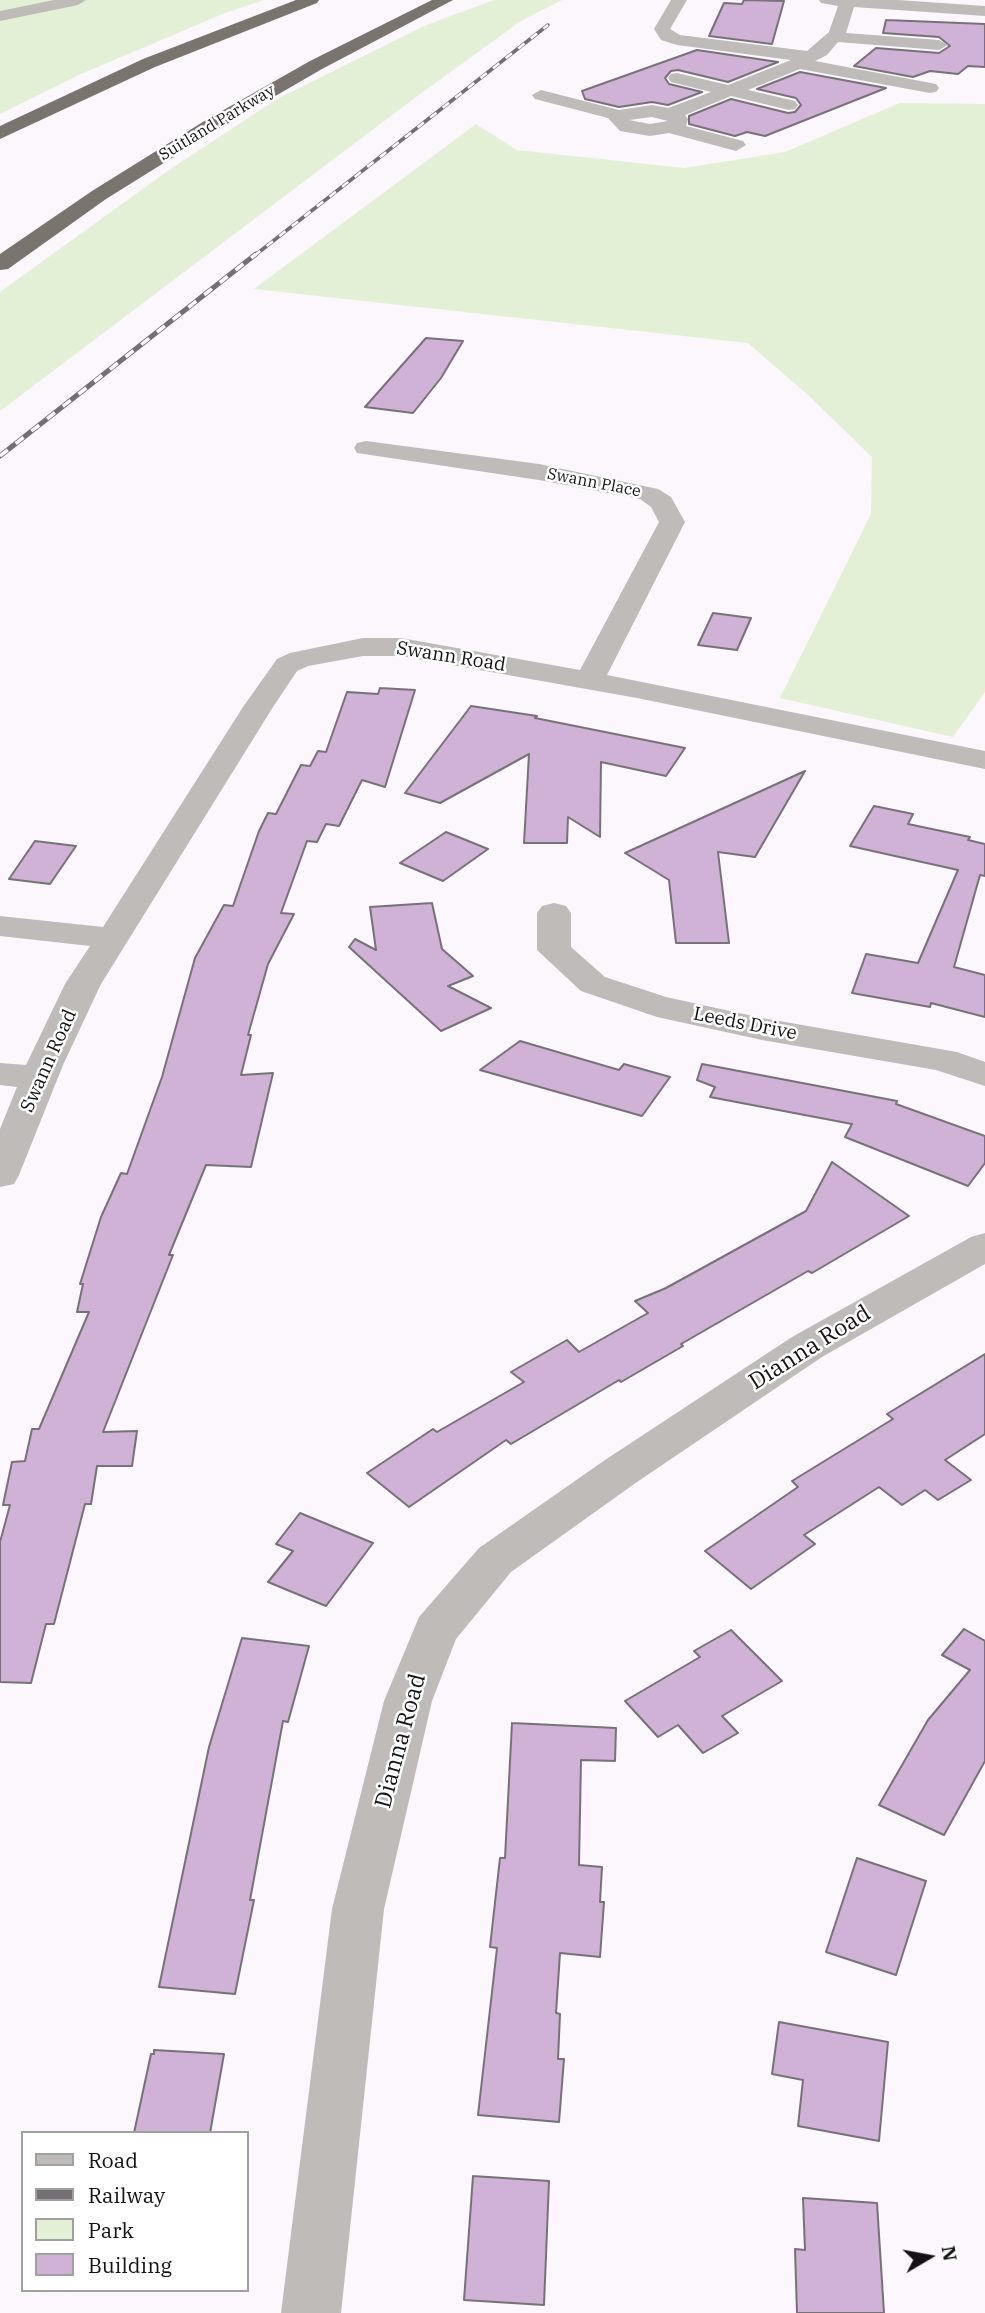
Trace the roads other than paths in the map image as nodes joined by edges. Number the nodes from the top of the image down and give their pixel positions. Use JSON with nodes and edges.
{"nodes":[{"id":1,"x":78,"y":0,"type":"edge"},
{"id":2,"x":311,"y":0,"type":"edge"},
{"id":3,"x":445,"y":0,"type":"edge"},
{"id":4,"x":679,"y":0,"type":"edge"},
{"id":5,"x":827,"y":0,"type":"edge"},
{"id":6,"x":847,"y":1,"type":"edge"},
{"id":7,"x":985,"y":11,"type":"edge"},
{"id":8,"x":0,"y":16,"type":"edge"},
{"id":9,"x":834,"y":37,"type":"junction"},
{"id":10,"x":939,"y":45,"type":"dead end"},
{"id":11,"x":804,"y":60,"type":"junction"},
{"id":12,"x":677,"y":78,"type":"dead end"},
{"id":13,"x":930,"y":89,"type":"dead end"},
{"id":14,"x":730,"y":91,"type":"junction"},
{"id":15,"x":541,"y":95,"type":"dead end"},
{"id":16,"x":789,"y":105,"type":"dead end"},
{"id":17,"x":669,"y":121,"type":"junction"},
{"id":18,"x":0,"y":133,"type":"edge"},
{"id":19,"x":736,"y":145,"type":"dead end"},
{"id":20,"x":0,"y":264,"type":"edge"},
{"id":21,"x":366,"y":448,"type":"dead end"},
{"id":22,"x":589,"y":681,"type":"junction"},
{"id":23,"x":985,"y":760,"type":"edge"},
{"id":24,"x":554,"y":913,"type":"dead end"},
{"id":25,"x":0,"y":926,"type":"edge"},
{"id":26,"x":111,"y":938,"type":"junction"},
{"id":27,"x":0,"y":1074,"type":"edge"},
{"id":28,"x":985,"y":1075,"type":"edge"},
{"id":29,"x":40,"y":1078,"type":"junction"},
{"id":30,"x":0,"y":1175,"type":"edge"},
{"id":31,"x":985,"y":1246,"type":"edge"},
{"id":32,"x":311,"y":2313,"type":"edge"}],
"edges":[{"from":1,"to":8,"type":"street"},
{"from":2,"to":18,"type":"highway"},
{"from":3,"to":20,"type":"highway","name":"Suitland Parkway"},
{"from":4,"to":11,"type":"street"},
{"from":5,"to":6,"type":"street"},
{"from":6,"to":7,"type":"street"},
{"from":6,"to":9,"type":"street"},
{"from":9,"to":10,"type":"street"},
{"from":9,"to":11,"type":"street"},
{"from":11,"to":13,"type":"street"},
{"from":11,"to":14,"type":"street"},
{"from":12,"to":14,"type":"street"},
{"from":14,"to":16,"type":"street"},
{"from":14,"to":17,"type":"street"},
{"from":15,"to":17,"type":"street"},
{"from":17,"to":19,"type":"street"},
{"from":21,"to":22,"type":"street","name":"Swann Place"},
{"from":22,"to":23,"type":"street","name":"Swann Road"},
{"from":22,"to":26,"type":"street","name":"Swann Road"},
{"from":24,"to":28,"type":"street","name":"Leeds Drive"},
{"from":25,"to":26,"type":"street"},
{"from":26,"to":29,"type":"street","name":"Swann Road"},
{"from":27,"to":29,"type":"street"},
{"from":29,"to":30,"type":"street","name":"Swann Road"},
{"from":31,"to":32,"type":"street","name":"Dianna Road"}]}
